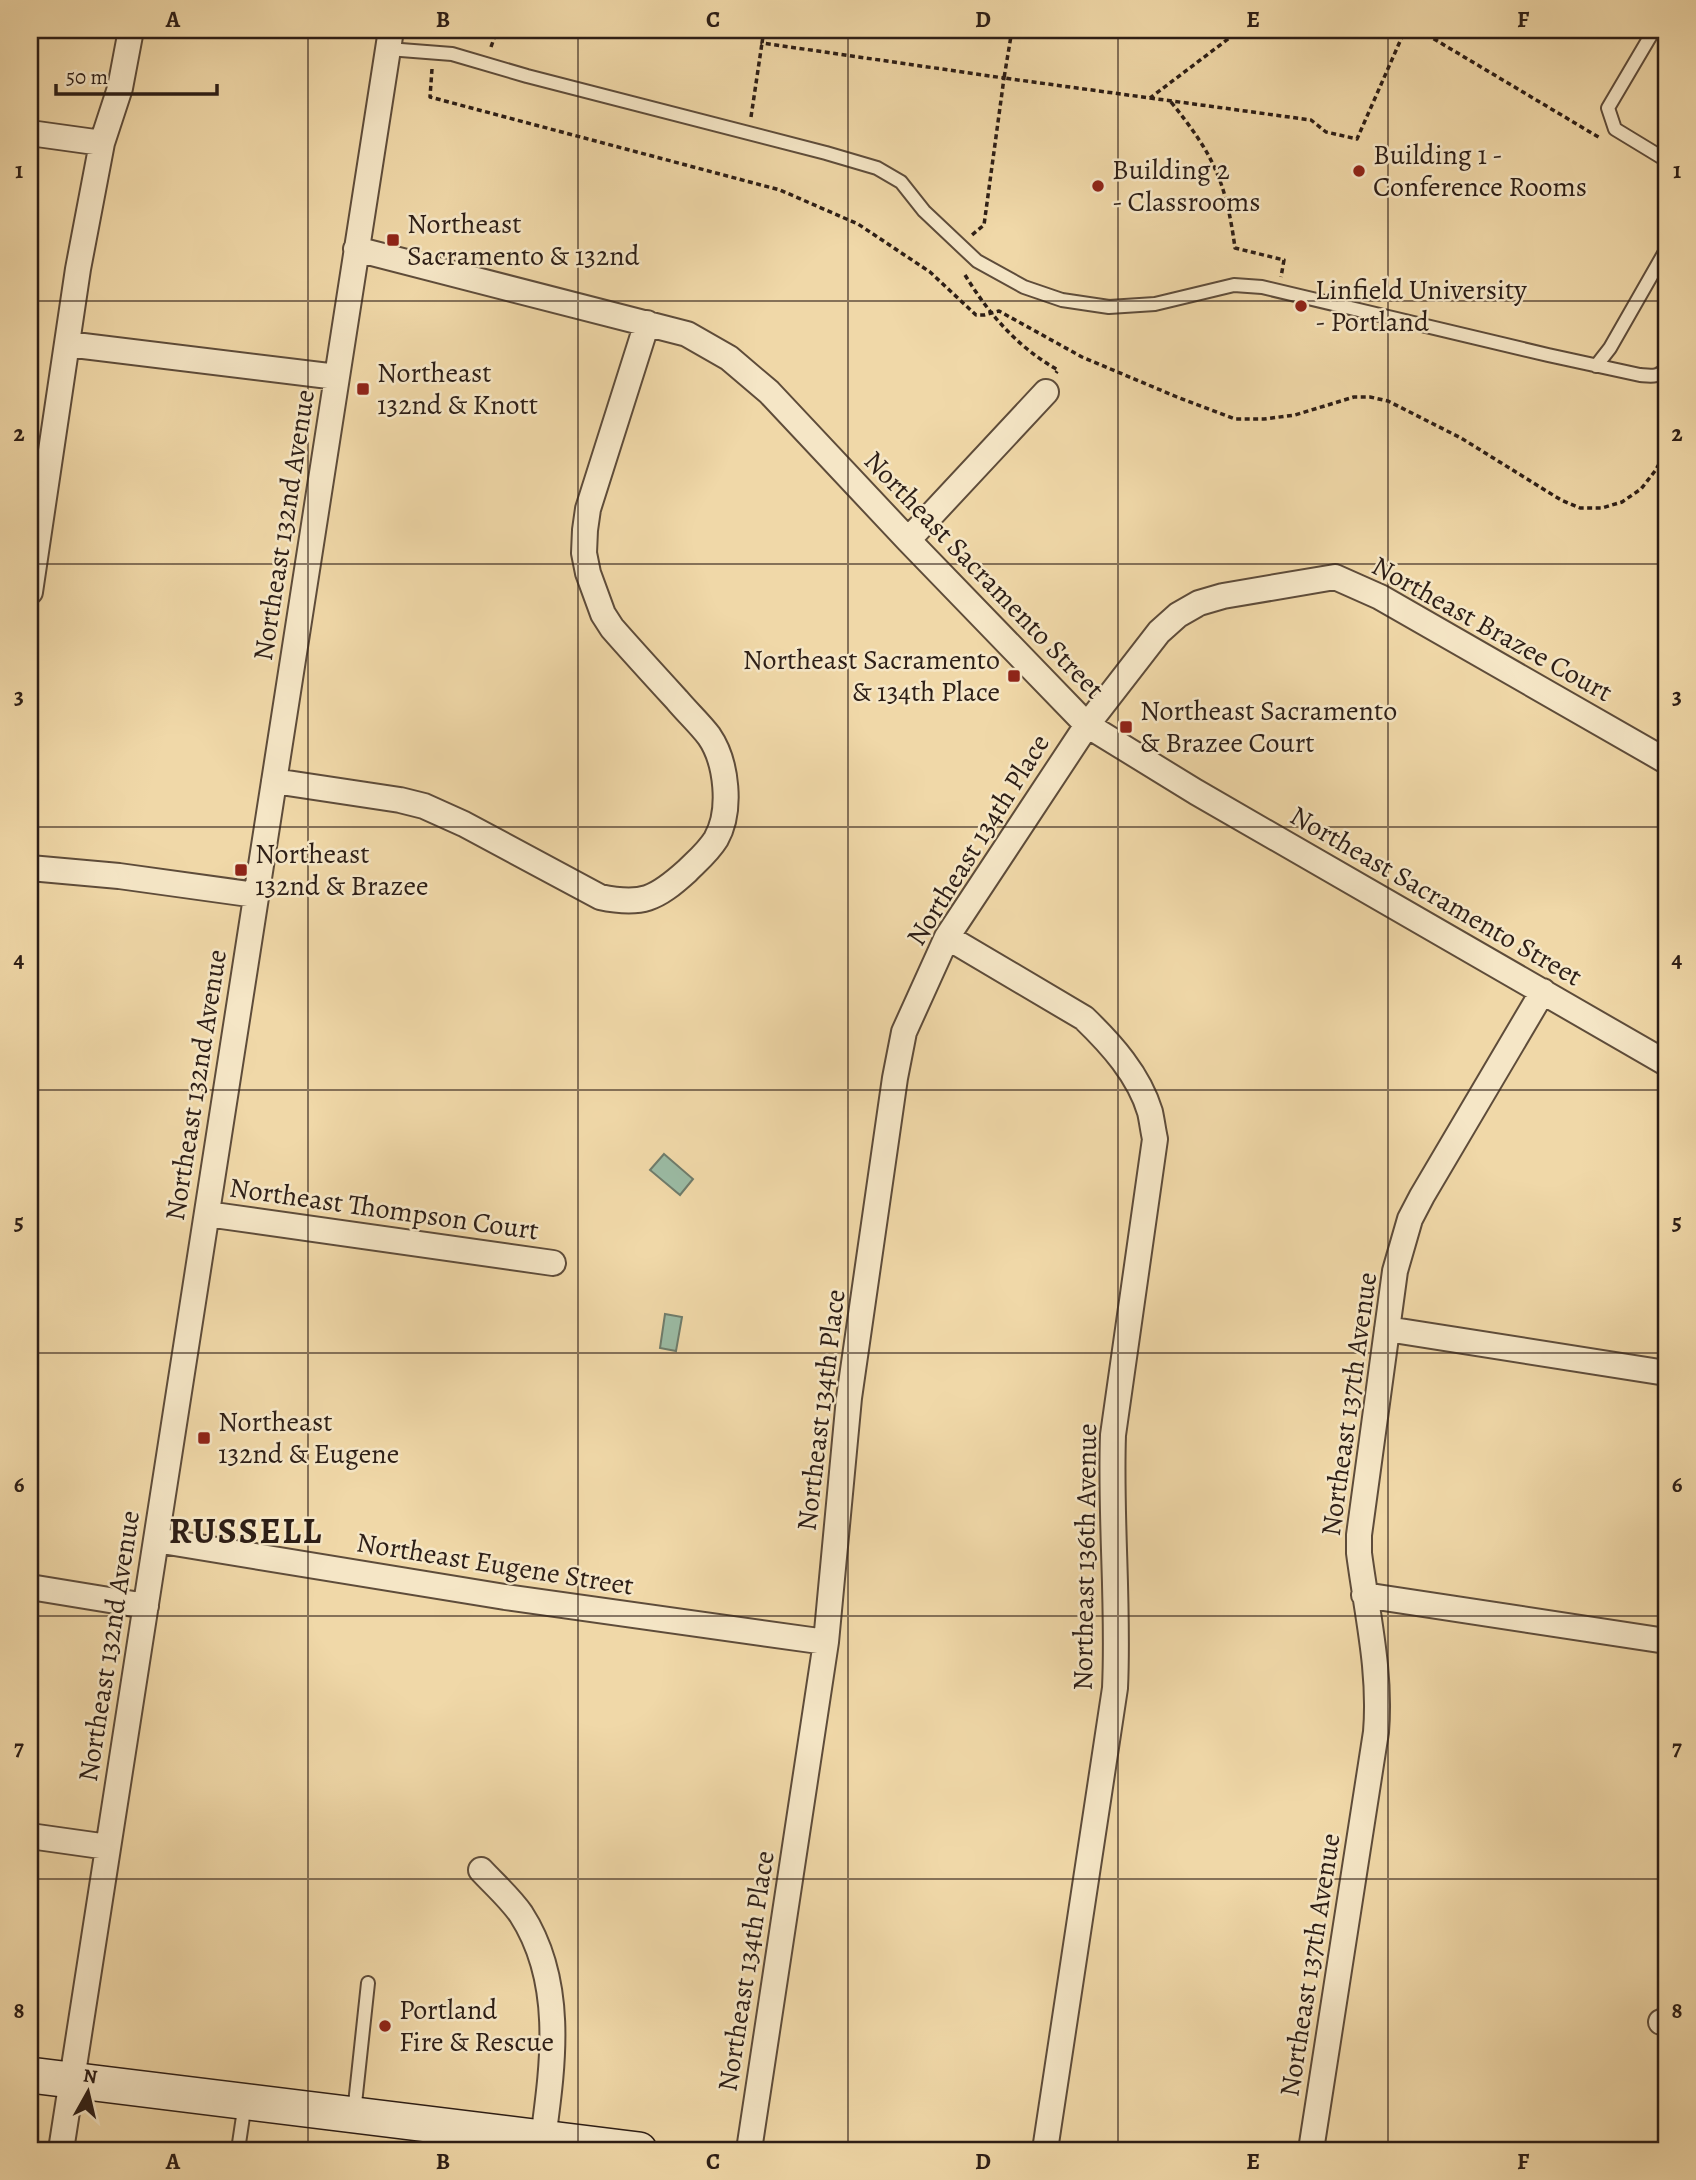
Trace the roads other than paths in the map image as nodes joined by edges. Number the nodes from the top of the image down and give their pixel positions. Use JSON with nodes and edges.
{"nodes":[{"id":1,"x":131,"y":30,"type":"edge"},
{"id":2,"x":1654,"y":30,"type":"edge"},
{"id":3,"x":389,"y":39,"type":"edge"},
{"id":4,"x":30,"y":133,"type":"edge"},
{"id":5,"x":102,"y":143,"type":"junction"},
{"id":6,"x":1666,"y":160,"type":"edge"},
{"id":7,"x":356,"y":249,"type":"junction"},
{"id":8,"x":1666,"y":250,"type":"edge"},
{"id":9,"x":647,"y":323,"type":"junction"},
{"id":10,"x":67,"y":344,"type":"junction"},
{"id":11,"x":1596,"y":366,"type":"junction"},
{"id":12,"x":1666,"y":367,"type":"edge"},
{"id":13,"x":337,"y":377,"type":"junction"},
{"id":14,"x":1046,"y":392,"type":"road end"},
{"id":15,"x":908,"y":540,"type":"junction"},
{"id":16,"x":30,"y":592,"type":"edge"},
{"id":17,"x":1087,"y":725,"type":"junction"},
{"id":18,"x":1666,"y":761,"type":"edge"},
{"id":19,"x":274,"y":781,"type":"junction"},
{"id":20,"x":30,"y":868,"type":"edge"},
{"id":21,"x":256,"y":895,"type":"junction"},
{"id":22,"x":947,"y":937,"type":"junction"},
{"id":23,"x":1543,"y":991,"type":"junction"},
{"id":24,"x":1666,"y":1063,"type":"edge"},
{"id":25,"x":207,"y":1214,"type":"junction"},
{"id":26,"x":553,"y":1264,"type":"dead end"},
{"id":27,"x":1387,"y":1329,"type":"junction"},
{"id":28,"x":1666,"y":1373,"type":"edge"},
{"id":29,"x":156,"y":1540,"type":"junction"},
{"id":30,"x":30,"y":1587,"type":"edge"},
{"id":31,"x":1364,"y":1595,"type":"junction"},
{"id":32,"x":146,"y":1606,"type":"junction"},
{"id":33,"x":1666,"y":1641,"type":"edge"},
{"id":34,"x":826,"y":1642,"type":"junction"},
{"id":35,"x":30,"y":1836,"type":"edge"},
{"id":36,"x":108,"y":1847,"type":"junction"},
{"id":37,"x":481,"y":1870,"type":"dead end"},
{"id":38,"x":368,"y":1983,"type":"dead end"},
{"id":39,"x":30,"y":2075,"type":"edge"},
{"id":40,"x":72,"y":2081,"type":"junction"},
{"id":41,"x":245,"y":2103,"type":"junction"},
{"id":42,"x":353,"y":2116,"type":"junction"},
{"id":43,"x":543,"y":2139,"type":"junction"},
{"id":44,"x":61,"y":2150,"type":"edge"},
{"id":45,"x":238,"y":2150,"type":"edge"},
{"id":46,"x":639,"y":2150,"type":"edge"},
{"id":47,"x":749,"y":2150,"type":"edge"},
{"id":48,"x":1045,"y":2150,"type":"edge"},
{"id":49,"x":1311,"y":2150,"type":"edge"}],
"edges":[{"from":1,"to":5,"type":"street"},
{"from":2,"to":6,"type":"lane"},
{"from":3,"to":7,"type":"street","name":"Northeast 132nd Avenue"},
{"from":3,"to":11,"type":"lane"},
{"from":4,"to":5,"type":"street"},
{"from":5,"to":10,"type":"street"},
{"from":7,"to":9,"type":"street","name":"Northeast Sacramento Street"},
{"from":7,"to":13,"type":"street","name":"Northeast 132nd Avenue"},
{"from":8,"to":11,"type":"lane"},
{"from":9,"to":15,"type":"street","name":"Northeast Sacramento Street"},
{"from":9,"to":19,"type":"street"},
{"from":10,"to":13,"type":"street"},
{"from":10,"to":16,"type":"street"},
{"from":11,"to":12,"type":"lane"},
{"from":13,"to":19,"type":"street","name":"Northeast 132nd Avenue"},
{"from":14,"to":15,"type":"street"},
{"from":15,"to":17,"type":"street","name":"Northeast Sacramento Street"},
{"from":17,"to":18,"type":"street","name":"Northeast Brazee Court"},
{"from":17,"to":22,"type":"street","name":"Northeast 134th Place"},
{"from":17,"to":23,"type":"street","name":"Northeast Sacramento Street"},
{"from":19,"to":21,"type":"street","name":"Northeast 132nd Avenue"},
{"from":20,"to":21,"type":"street"},
{"from":21,"to":25,"type":"street","name":"Northeast 132nd Avenue"},
{"from":22,"to":34,"type":"street","name":"Northeast 134th Place"},
{"from":22,"to":48,"type":"street","name":"Northeast 136th Avenue"},
{"from":23,"to":24,"type":"street","name":"Northeast Sacramento Street"},
{"from":23,"to":27,"type":"street","name":"Northeast 137th Avenue"},
{"from":25,"to":26,"type":"street","name":"Northeast Thompson Court"},
{"from":25,"to":29,"type":"street","name":"Northeast 132nd Avenue"},
{"from":27,"to":28,"type":"street"},
{"from":27,"to":31,"type":"street","name":"Northeast 137th Avenue"},
{"from":29,"to":32,"type":"street","name":"Northeast 132nd Avenue"},
{"from":29,"to":34,"type":"street","name":"Northeast Eugene Street"},
{"from":30,"to":32,"type":"street"},
{"from":31,"to":33,"type":"street"},
{"from":31,"to":49,"type":"street","name":"Northeast 137th Avenue"},
{"from":32,"to":36,"type":"street","name":"Northeast 132nd Avenue"},
{"from":34,"to":47,"type":"street","name":"Northeast 134th Place"},
{"from":35,"to":36,"type":"street"},
{"from":36,"to":40,"type":"street","name":"Northeast 132nd Avenue"},
{"from":37,"to":43,"type":"street"},
{"from":38,"to":42,"type":"lane"},
{"from":39,"to":40,"type":"street"},
{"from":40,"to":41,"type":"street"},
{"from":40,"to":44,"type":"street","name":"Northeast 132nd Avenue"},
{"from":41,"to":42,"type":"street"},
{"from":41,"to":45,"type":"lane"},
{"from":42,"to":43,"type":"street"},
{"from":43,"to":46,"type":"street"}]}
